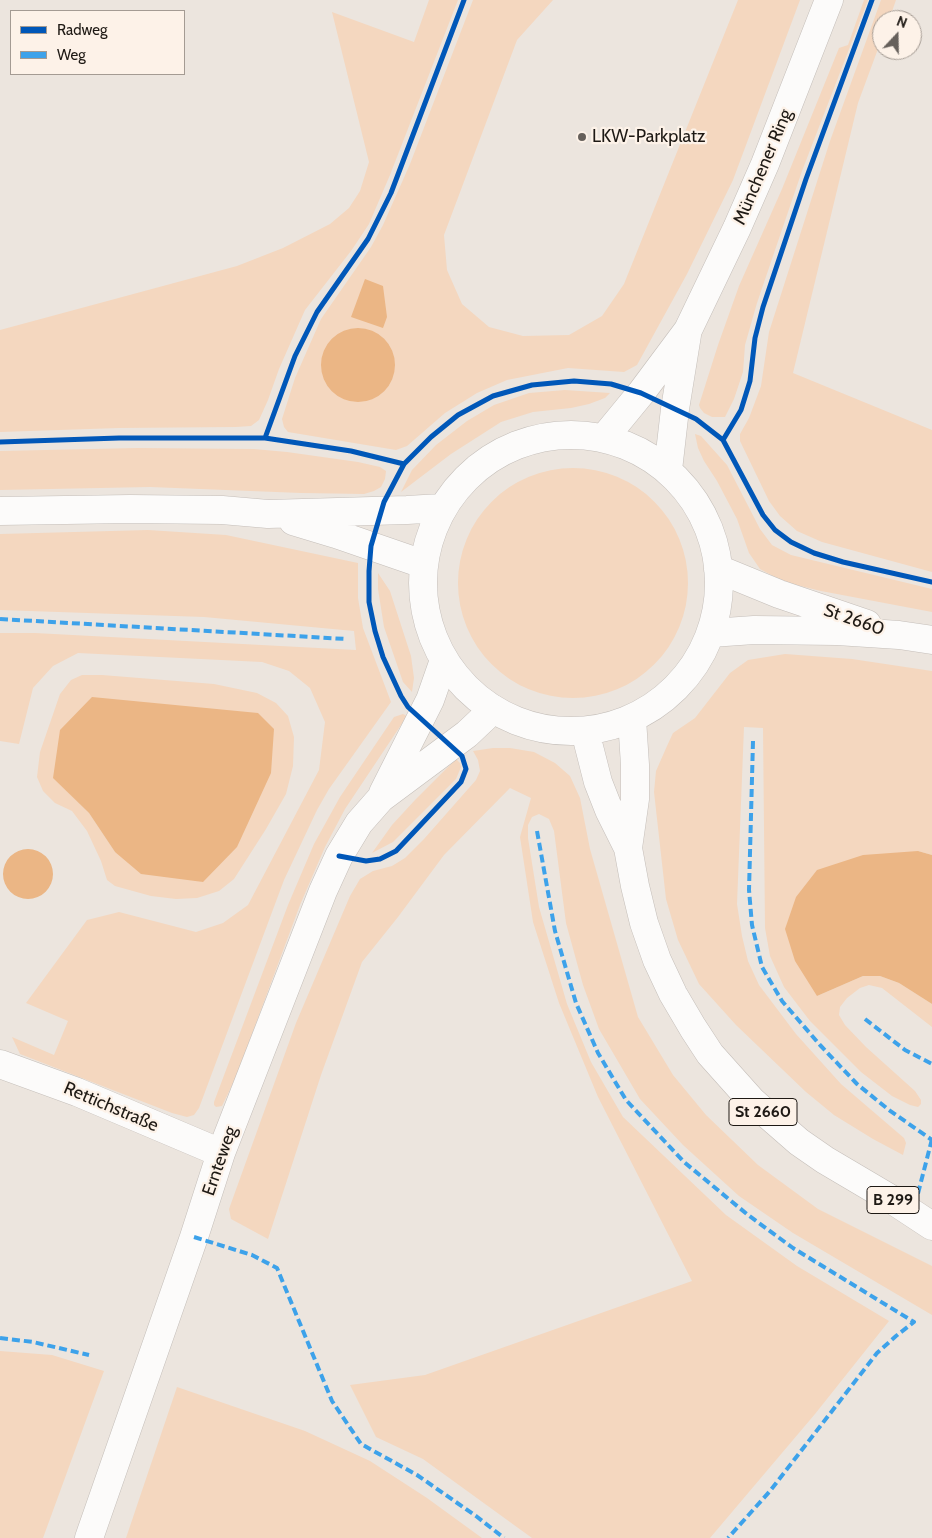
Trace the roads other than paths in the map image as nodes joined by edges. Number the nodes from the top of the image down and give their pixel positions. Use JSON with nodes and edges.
{"nodes":[{"id":1,"x":829,"y":0,"type":"edge"},
{"id":2,"x":688,"y":330,"type":"junction"},
{"id":3,"x":604,"y":438,"type":"junction"},
{"id":4,"x":668,"y":470,"type":"junction"},
{"id":5,"x":441,"y":508,"type":"junction"},
{"id":6,"x":0,"y":511,"type":"edge"},
{"id":7,"x":268,"y":514,"type":"junction"},
{"id":8,"x":423,"y":564,"type":"junction"},
{"id":9,"x":718,"y":569,"type":"junction"},
{"id":10,"x":711,"y":633,"type":"junction"},
{"id":11,"x":899,"y":635,"type":"junction"},
{"id":12,"x":932,"y":640,"type":"edge"},
{"id":13,"x":444,"y":660,"type":"junction"},
{"id":14,"x":491,"y":708,"type":"junction"},
{"id":15,"x":632,"y":719,"type":"junction"},
{"id":16,"x":585,"y":731,"type":"junction"},
{"id":17,"x":381,"y":798,"type":"junction"},
{"id":18,"x":628,"y":848,"type":"junction"},
{"id":19,"x":0,"y":1064,"type":"edge"},
{"id":20,"x":221,"y":1153,"type":"junction"},
{"id":21,"x":852,"y":1176,"type":"junction"},
{"id":22,"x":932,"y":1212,"type":"edge"},
{"id":23,"x":932,"y":1226,"type":"edge"},
{"id":24,"x":89,"y":1538,"type":"edge"}],
"edges":[{"from":1,"to":2,"type":"main road","name":"Münchener Ring"},
{"from":2,"to":3,"type":"main road","name":"Münchener Ring"},
{"from":2,"to":4,"type":"main road","name":"Münchener Ring"},
{"from":3,"to":4,"type":"main road"},
{"from":3,"to":5,"type":"main road"},
{"from":4,"to":9,"type":"main road"},
{"from":5,"to":7,"type":"main road"},
{"from":5,"to":8,"type":"main road"},
{"from":6,"to":7,"type":"main road"},
{"from":7,"to":8,"type":"main road"},
{"from":8,"to":13,"type":"main road"},
{"from":9,"to":10,"type":"main road"},
{"from":9,"to":11,"type":"main road","name":"St 2660"},
{"from":10,"to":11,"type":"main road","name":"St 2660"},
{"from":10,"to":15,"type":"main road"},
{"from":11,"to":12,"type":"main road","number":"St 2660"},
{"from":13,"to":14,"type":"main road"},
{"from":13,"to":17,"type":"main road","name":"Ernteweg"},
{"from":14,"to":16,"type":"main road"},
{"from":14,"to":17,"type":"main road","name":"Ernteweg"},
{"from":15,"to":16,"type":"main road"},
{"from":15,"to":18,"type":"main road"},
{"from":16,"to":18,"type":"main road"},
{"from":17,"to":20,"type":"main road","name":"Ernteweg"},
{"from":18,"to":21,"type":"main road","number":"St 2660"},
{"from":19,"to":20,"type":"main road","name":"Rettichstraße"},
{"from":20,"to":24,"type":"main road","name":"Ernteweg"},
{"from":21,"to":22,"type":"main road","number":"St 2660"},
{"from":21,"to":23,"type":"main road","number":"B 299"}]}
